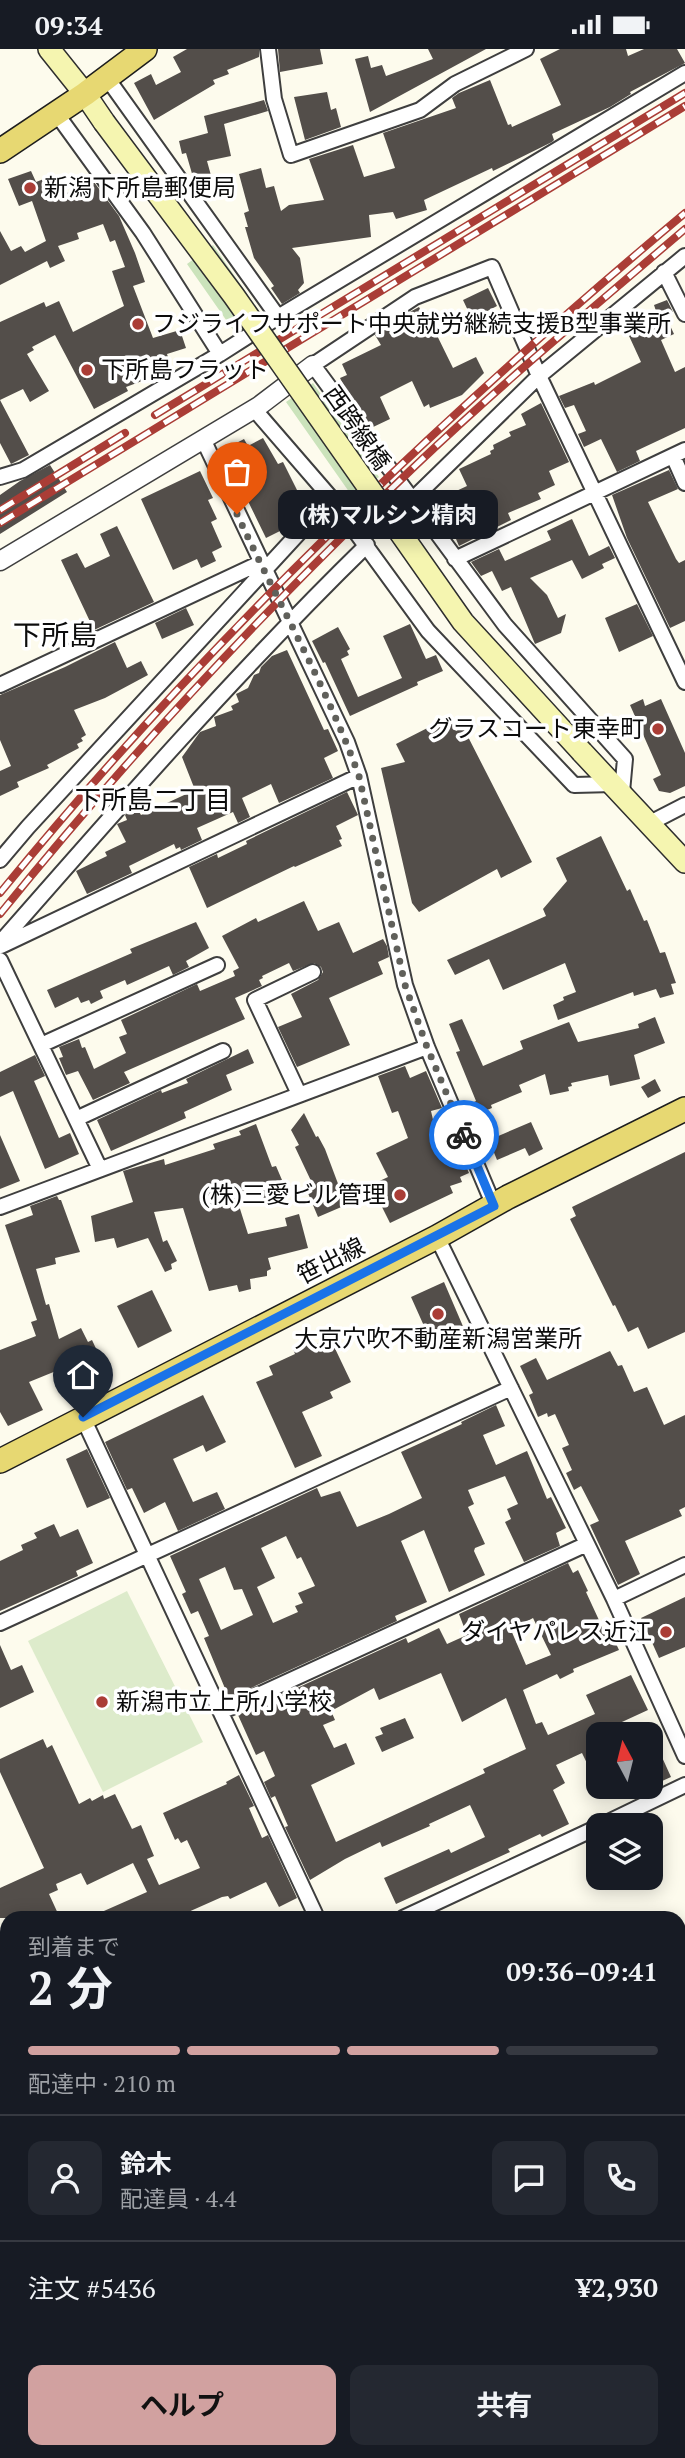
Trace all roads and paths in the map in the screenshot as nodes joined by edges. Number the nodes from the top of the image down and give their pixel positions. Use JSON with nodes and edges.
{"nodes":[{"id":1,"x":49,"y":49,"type":"edge"},
{"id":2,"x":145,"y":49,"type":"edge"},
{"id":3,"x":268,"y":49,"type":"edge"},
{"id":4,"x":526,"y":49,"type":"edge"},
{"id":5,"x":685,"y":73,"type":"edge"},
{"id":6,"x":107,"y":78,"type":"junction"},
{"id":7,"x":85,"y":94,"type":"junction"},
{"id":8,"x":56,"y":113,"type":"junction"},
{"id":9,"x":0,"y":151,"type":"edge"},
{"id":10,"x":685,"y":256,"type":"edge"},
{"id":11,"x":664,"y":272,"type":"junction"},
{"id":12,"x":685,"y":313,"type":"edge"},
{"id":13,"x":278,"y":317,"type":"junction"},
{"id":14,"x":220,"y":354,"type":"junction"},
{"id":15,"x":313,"y":365,"type":"junction"},
{"id":16,"x":539,"y":376,"type":"junction"},
{"id":17,"x":254,"y":409,"type":"junction"},
{"id":18,"x":203,"y":439,"type":"junction"},
{"id":19,"x":679,"y":453,"type":"edge"},
{"id":20,"x":0,"y":477,"type":"edge"},
{"id":21,"x":685,"y":483,"type":"edge"},
{"id":22,"x":596,"y":491,"type":"junction"},
{"id":23,"x":331,"y":498,"type":"junction"},
{"id":24,"x":411,"y":501,"type":"junction"},
{"id":25,"x":367,"y":545,"type":"junction"},
{"id":26,"x":455,"y":559,"type":"junction"},
{"id":27,"x":0,"y":561,"type":"edge"},
{"id":28,"x":262,"y":567,"type":"junction"},
{"id":29,"x":290,"y":620,"type":"junction"},
{"id":30,"x":685,"y":682,"type":"edge"},
{"id":31,"x":0,"y":685,"type":"edge"},
{"id":32,"x":359,"y":776,"type":"junction"},
{"id":33,"x":618,"y":788,"type":"junction"},
{"id":34,"x":685,"y":805,"type":"edge"},
{"id":35,"x":650,"y":823,"type":"junction"},
{"id":36,"x":0,"y":860,"type":"edge"},
{"id":37,"x":685,"y":862,"type":"edge"},
{"id":38,"x":0,"y":945,"type":"edge"},
{"id":39,"x":0,"y":960,"type":"edge"},
{"id":40,"x":217,"y":965,"type":"dead end"},
{"id":41,"x":313,"y":972,"type":"dead end"},
{"id":42,"x":41,"y":1045,"type":"junction"},
{"id":43,"x":427,"y":1047,"type":"junction"},
{"id":44,"x":223,"y":1051,"type":"dead end"},
{"id":45,"x":299,"y":1094,"type":"junction"},
{"id":46,"x":685,"y":1109,"type":"edge"},
{"id":47,"x":76,"y":1119,"type":"junction"},
{"id":48,"x":100,"y":1169,"type":"junction"},
{"id":49,"x":494,"y":1206,"type":"junction"},
{"id":50,"x":0,"y":1207,"type":"edge"},
{"id":51,"x":437,"y":1237,"type":"junction"},
{"id":52,"x":511,"y":1388,"type":"junction"},
{"id":53,"x":83,"y":1417,"type":"junction"},
{"id":54,"x":0,"y":1461,"type":"edge"},
{"id":55,"x":587,"y":1544,"type":"junction"},
{"id":56,"x":147,"y":1555,"type":"junction"},
{"id":57,"x":685,"y":1565,"type":"edge"},
{"id":58,"x":614,"y":1599,"type":"junction"},
{"id":59,"x":0,"y":1623,"type":"edge"},
{"id":60,"x":221,"y":1712,"type":"junction"},
{"id":61,"x":685,"y":1756,"type":"edge"},
{"id":62,"x":685,"y":1785,"type":"edge"},
{"id":63,"x":627,"y":1813,"type":"edge"},
{"id":64,"x":586,"y":1833,"type":"edge"},
{"id":65,"x":314,"y":1911,"type":"edge"},
{"id":66,"x":418,"y":1911,"type":"edge"}],
"edges":[{"from":1,"to":7,"type":"main road","name":"西跨線橋"},
{"from":2,"to":6,"type":"main road"},
{"from":3,"to":4,"type":"street"},
{"from":5,"to":13,"type":"street"},
{"from":6,"to":7,"type":"main road"},
{"from":6,"to":13,"type":"street"},
{"from":7,"to":8,"type":"main road"},
{"from":7,"to":33,"type":"main road","name":"西跨線橋","bridge":true},
{"from":8,"to":9,"type":"main road"},
{"from":8,"to":14,"type":"street"},
{"from":10,"to":11,"type":"street"},
{"from":11,"to":12,"type":"street"},
{"from":11,"to":16,"type":"street"},
{"from":13,"to":14,"type":"street"},
{"from":14,"to":20,"type":"street"},
{"from":15,"to":16,"type":"street"},
{"from":15,"to":17,"type":"street"},
{"from":15,"to":24,"type":"street"},
{"from":16,"to":22,"type":"street"},
{"from":16,"to":24,"type":"street"},
{"from":17,"to":18,"type":"street"},
{"from":17,"to":23,"type":"street"},
{"from":18,"to":27,"type":"street"},
{"from":18,"to":28,"type":"street"},
{"from":19,"to":21,"type":"street"},
{"from":19,"to":22,"type":"street"},
{"from":22,"to":26,"type":"street"},
{"from":22,"to":30,"type":"street"},
{"from":23,"to":25,"type":"street"},
{"from":23,"to":28,"type":"street"},
{"from":24,"to":26,"type":"street"},
{"from":25,"to":29,"type":"street"},
{"from":25,"to":33,"type":"street"},
{"from":26,"to":33,"type":"street"},
{"from":28,"to":29,"type":"street"},
{"from":28,"to":31,"type":"street"},
{"from":28,"to":36,"type":"street"},
{"from":29,"to":32,"type":"street"},
{"from":29,"to":38,"type":"street"},
{"from":32,"to":38,"type":"street"},
{"from":32,"to":43,"type":"street"},
{"from":33,"to":35,"type":"main road","name":"西跨線橋"},
{"from":34,"to":35,"type":"street"},
{"from":35,"to":37,"type":"main road","name":"西跨線橋"},
{"from":39,"to":42,"type":"street"},
{"from":40,"to":42,"type":"street"},
{"from":41,"to":45,"type":"street"},
{"from":42,"to":47,"type":"street"},
{"from":43,"to":45,"type":"street"},
{"from":43,"to":49,"type":"street"},
{"from":44,"to":47,"type":"street"},
{"from":45,"to":48,"type":"street"},
{"from":46,"to":49,"type":"main road","name":"笹出線"},
{"from":47,"to":48,"type":"street"},
{"from":48,"to":50,"type":"street"},
{"from":49,"to":51,"type":"main road","name":"笹出線"},
{"from":51,"to":52,"type":"street"},
{"from":51,"to":53,"type":"main road","name":"笹出線"},
{"from":52,"to":55,"type":"street"},
{"from":52,"to":56,"type":"street"},
{"from":53,"to":54,"type":"main road","name":"笹出線"},
{"from":53,"to":56,"type":"street"},
{"from":55,"to":58,"type":"street"},
{"from":55,"to":60,"type":"street"},
{"from":56,"to":59,"type":"street"},
{"from":56,"to":60,"type":"street"},
{"from":57,"to":58,"type":"street"},
{"from":58,"to":61,"type":"street"},
{"from":60,"to":65,"type":"street"},
{"from":62,"to":63,"type":"street"},
{"from":64,"to":66,"type":"street"}]}
